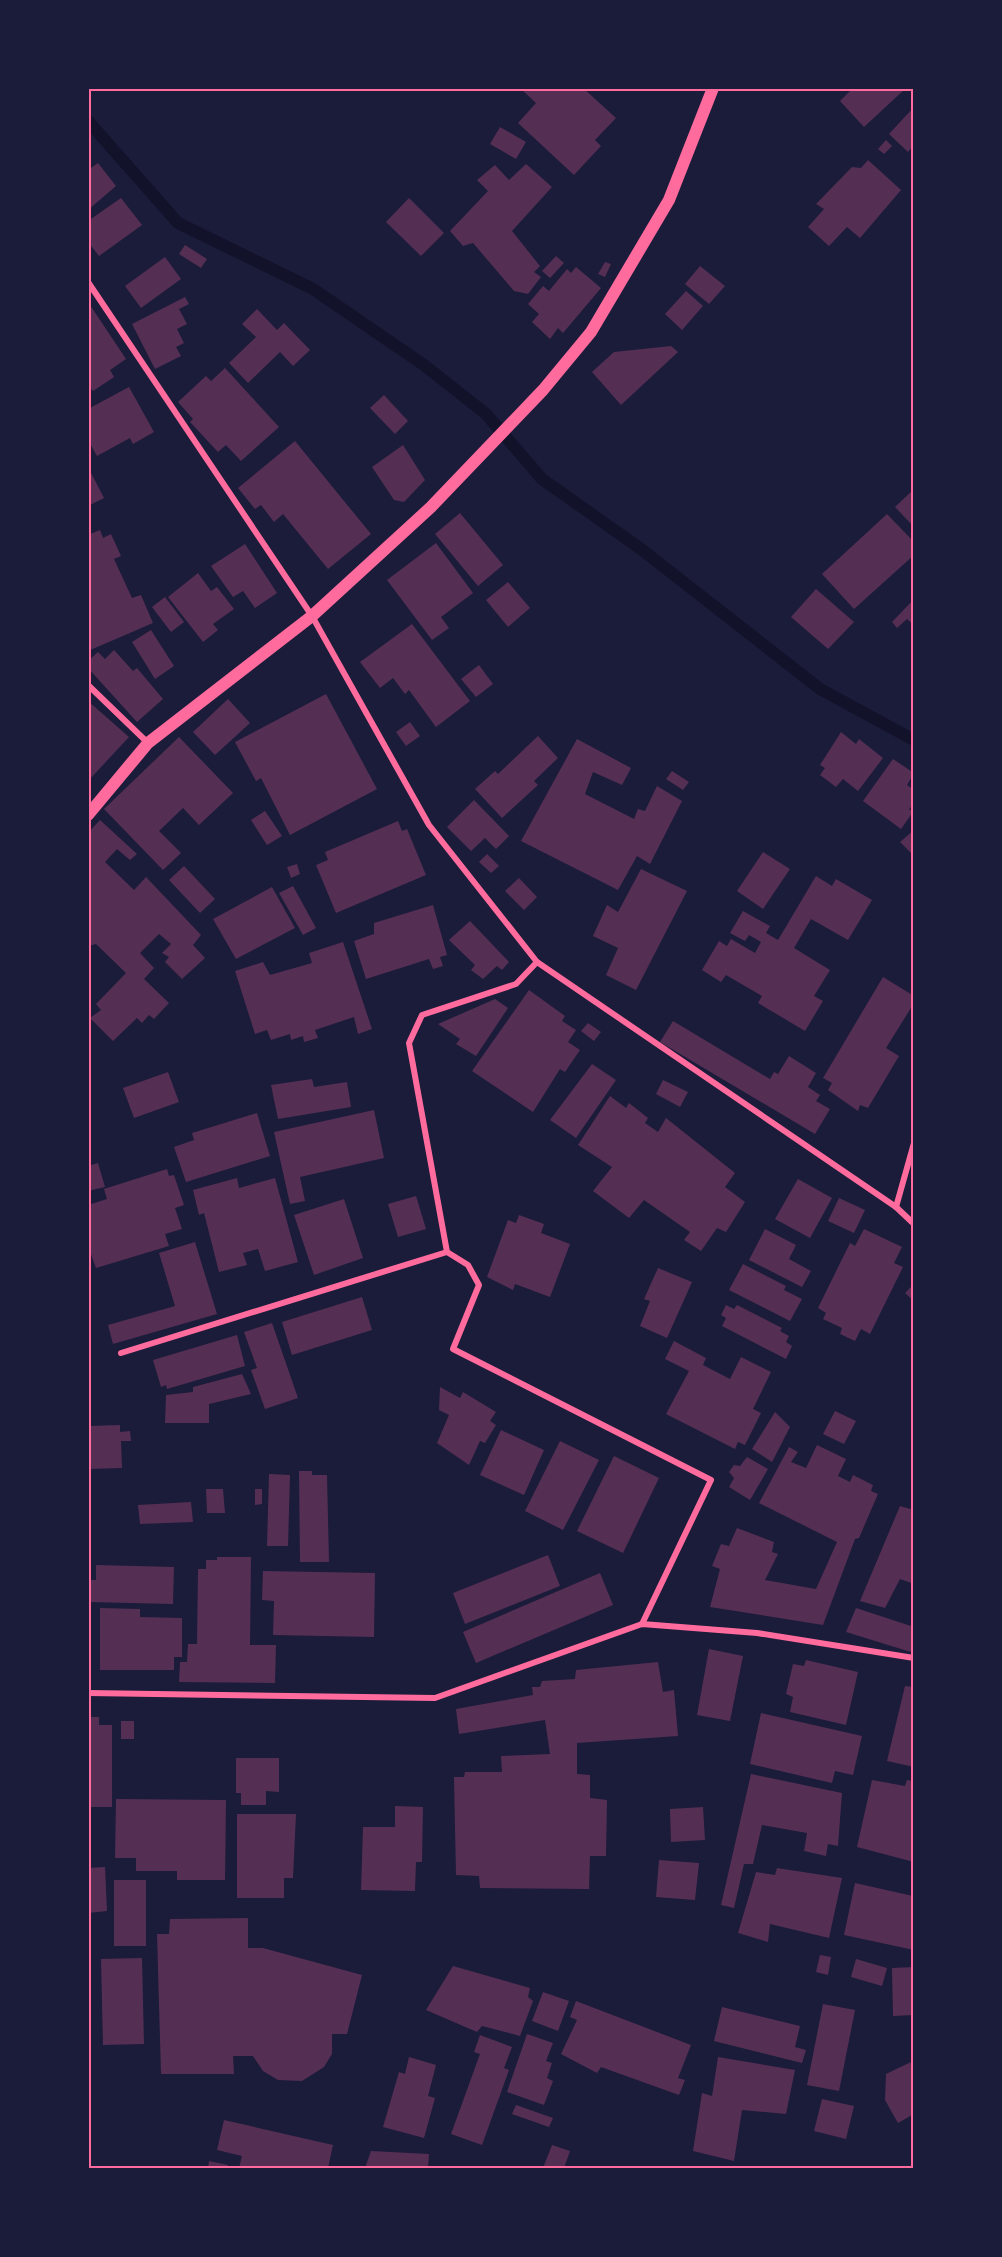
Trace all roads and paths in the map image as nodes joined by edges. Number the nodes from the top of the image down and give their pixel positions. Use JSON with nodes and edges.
{"nodes":[{"id":1,"x":713,"y":88,"type":"edge"},
{"id":2,"x":88,"y":282,"type":"edge"},
{"id":3,"x":312,"y":616,"type":"junction"},
{"id":4,"x":88,"y":685,"type":"edge"},
{"id":5,"x":148,"y":743,"type":"junction"},
{"id":6,"x":88,"y":814,"type":"edge"},
{"id":7,"x":537,"y":962,"type":"junction"},
{"id":8,"x":914,"y":1143,"type":"edge"},
{"id":9,"x":896,"y":1206,"type":"junction"},
{"id":10,"x":914,"y":1224,"type":"edge"},
{"id":11,"x":447,"y":1252,"type":"junction"},
{"id":12,"x":121,"y":1353,"type":"dead end"},
{"id":13,"x":642,"y":1624,"type":"junction"},
{"id":14,"x":914,"y":1658,"type":"edge"},
{"id":15,"x":88,"y":1693,"type":"edge"}],
"edges":[{"from":1,"to":3,"type":"main road"},
{"from":2,"to":3,"type":"street"},
{"from":3,"to":5,"type":"main road"},
{"from":3,"to":7,"type":"street"},
{"from":4,"to":5,"type":"street"},
{"from":5,"to":6,"type":"main road"},
{"from":7,"to":9,"type":"street"},
{"from":7,"to":11,"type":"street"},
{"from":8,"to":9,"type":"street"},
{"from":9,"to":10,"type":"street"},
{"from":11,"to":12,"type":"street"},
{"from":11,"to":13,"type":"street"},
{"from":13,"to":14,"type":"street"},
{"from":13,"to":15,"type":"street"}]}
